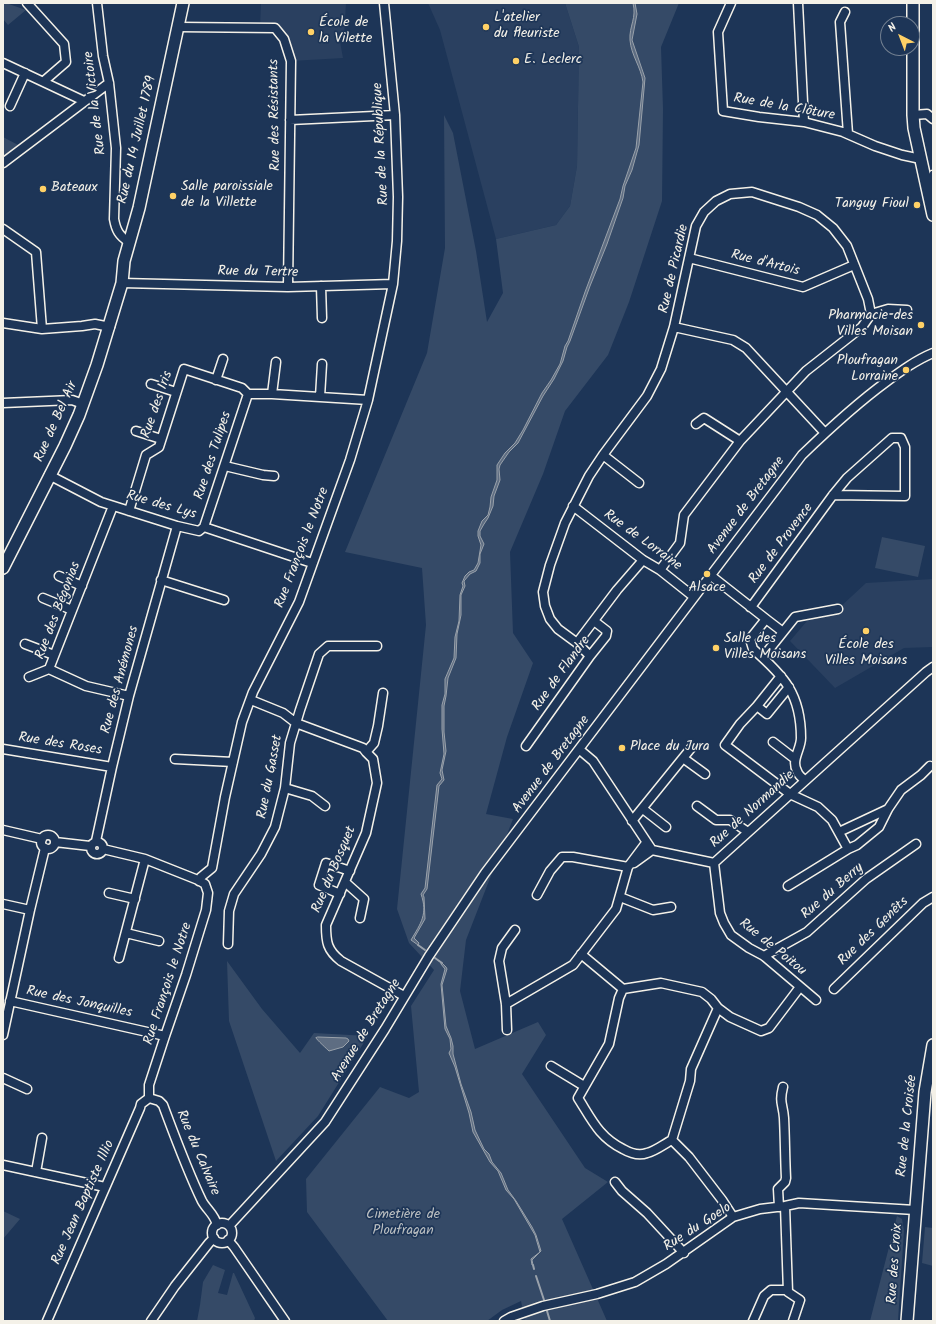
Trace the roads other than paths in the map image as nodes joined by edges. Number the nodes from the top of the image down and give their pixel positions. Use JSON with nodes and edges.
{"nodes":[{"id":1,"x":27,"y":3,"type":"edge"},
{"id":2,"x":97,"y":3,"type":"edge"},
{"id":3,"x":183,"y":3,"type":"edge"},
{"id":4,"x":384,"y":3,"type":"edge"},
{"id":5,"x":731,"y":3,"type":"edge"},
{"id":6,"x":798,"y":3,"type":"edge"},
{"id":7,"x":913,"y":3,"type":"edge"},
{"id":8,"x":845,"y":12,"type":"dead end"},
{"id":9,"x":179,"y":27,"type":"junction"},
{"id":10,"x":3,"y":63,"type":"edge"},
{"id":11,"x":25,"y":73,"type":"junction"},
{"id":12,"x":44,"y":81,"type":"junction"},
{"id":13,"x":109,"y":83,"type":"junction"},
{"id":14,"x":84,"y":101,"type":"junction"},
{"id":15,"x":10,"y":106,"type":"dead end"},
{"id":16,"x":395,"y":115,"type":"junction"},
{"id":17,"x":913,"y":115,"type":"junction"},
{"id":18,"x":933,"y":119,"type":"edge"},
{"id":19,"x":290,"y":120,"type":"junction"},
{"id":20,"x":804,"y":122,"type":"junction"},
{"id":21,"x":848,"y":134,"type":"junction"},
{"id":22,"x":921,"y":159,"type":"junction"},
{"id":23,"x":3,"y":163,"type":"edge"},
{"id":24,"x":933,"y":175,"type":"edge"},
{"id":25,"x":927,"y":187,"type":"junction"},
{"id":26,"x":933,"y":215,"type":"edge"},
{"id":27,"x":3,"y":229,"type":"edge"},
{"id":28,"x":129,"y":242,"type":"junction"},
{"id":29,"x":689,"y":258,"type":"junction"},
{"id":30,"x":854,"y":264,"type":"junction"},
{"id":31,"x":122,"y":283,"type":"junction"},
{"id":32,"x":393,"y":284,"type":"junction"},
{"id":33,"x":321,"y":286,"type":"junction"},
{"id":34,"x":288,"y":287,"type":"junction"},
{"id":35,"x":907,"y":310,"type":"dead end"},
{"id":36,"x":871,"y":314,"type":"junction"},
{"id":37,"x":322,"y":318,"type":"dead end"},
{"id":38,"x":3,"y":323,"type":"edge"},
{"id":39,"x":110,"y":327,"type":"junction"},
{"id":40,"x":674,"y":327,"type":"junction"},
{"id":41,"x":42,"y":329,"type":"junction"},
{"id":42,"x":933,"y":353,"type":"edge"},
{"id":43,"x":223,"y":359,"type":"dead end"},
{"id":44,"x":276,"y":362,"type":"dead end"},
{"id":45,"x":322,"y":364,"type":"dead end"},
{"id":46,"x":216,"y":380,"type":"junction"},
{"id":47,"x":151,"y":384,"type":"dead end"},
{"id":48,"x":176,"y":392,"type":"junction"},
{"id":49,"x":785,"y":392,"type":"junction"},
{"id":50,"x":248,"y":394,"type":"junction"},
{"id":51,"x":272,"y":394,"type":"junction"},
{"id":52,"x":320,"y":397,"type":"junction"},
{"id":53,"x":368,"y":400,"type":"junction"},
{"id":54,"x":3,"y":403,"type":"edge"},
{"id":55,"x":83,"y":404,"type":"junction"},
{"id":56,"x":696,"y":424,"type":"dead end"},
{"id":57,"x":136,"y":431,"type":"dead end"},
{"id":58,"x":825,"y":433,"type":"junction"},
{"id":59,"x":161,"y":439,"type":"junction"},
{"id":60,"x":740,"y":441,"type":"junction"},
{"id":61,"x":603,"y":455,"type":"junction"},
{"id":62,"x":224,"y":466,"type":"junction"},
{"id":63,"x":49,"y":475,"type":"junction"},
{"id":64,"x":274,"y":476,"type":"dead end"},
{"id":65,"x":639,"y":483,"type":"dead end"},
{"id":66,"x":834,"y":495,"type":"junction"},
{"id":67,"x":114,"y":506,"type":"junction"},
{"id":68,"x":573,"y":506,"type":"junction"},
{"id":69,"x":129,"y":510,"type":"junction"},
{"id":70,"x":177,"y":526,"type":"junction"},
{"id":71,"x":204,"y":527,"type":"junction"},
{"id":72,"x":643,"y":560,"type":"junction"},
{"id":73,"x":312,"y":563,"type":"junction"},
{"id":74,"x":3,"y":568,"type":"edge"},
{"id":75,"x":660,"y":570,"type":"junction"},
{"id":76,"x":59,"y":576,"type":"dead end"},
{"id":77,"x":710,"y":576,"type":"junction"},
{"id":78,"x":161,"y":580,"type":"junction"},
{"id":79,"x":82,"y":586,"type":"junction"},
{"id":80,"x":694,"y":597,"type":"junction"},
{"id":81,"x":43,"y":598,"type":"dead end"},
{"id":82,"x":224,"y":600,"type":"dead end"},
{"id":83,"x":750,"y":607,"type":"junction"},
{"id":84,"x":838,"y":609,"type":"dead end"},
{"id":85,"x":72,"y":610,"type":"junction"},
{"id":86,"x":766,"y":619,"type":"junction"},
{"id":87,"x":594,"y":621,"type":"junction"},
{"id":88,"x":783,"y":632,"type":"junction"},
{"id":89,"x":577,"y":643,"type":"junction"},
{"id":90,"x":25,"y":644,"type":"dead end"},
{"id":91,"x":377,"y":646,"type":"dead end"},
{"id":92,"x":54,"y":655,"type":"junction"},
{"id":93,"x":590,"y":656,"type":"junction"},
{"id":94,"x":762,"y":657,"type":"junction"},
{"id":95,"x":932,"y":668,"type":"edge"},
{"id":96,"x":49,"y":669,"type":"junction"},
{"id":97,"x":781,"y":676,"type":"junction"},
{"id":98,"x":29,"y":677,"type":"dead end"},
{"id":99,"x":789,"y":687,"type":"junction"},
{"id":100,"x":383,"y":693,"type":"dead end"},
{"id":101,"x":129,"y":696,"type":"junction"},
{"id":102,"x":251,"y":700,"type":"junction"},
{"id":103,"x":757,"y":706,"type":"junction"},
{"id":104,"x":296,"y":723,"type":"junction"},
{"id":105,"x":773,"y":742,"type":"dead end"},
{"id":106,"x":526,"y":746,"type":"dead end"},
{"id":107,"x":692,"y":747,"type":"dead end"},
{"id":108,"x":3,"y":749,"type":"edge"},
{"id":109,"x":580,"y":750,"type":"junction"},
{"id":110,"x":366,"y":752,"type":"junction"},
{"id":111,"x":683,"y":758,"type":"junction"},
{"id":112,"x":175,"y":759,"type":"dead end"},
{"id":113,"x":795,"y":759,"type":"junction"},
{"id":114,"x":233,"y":762,"type":"junction"},
{"id":115,"x":930,"y":766,"type":"dead end"},
{"id":116,"x":112,"y":767,"type":"junction"},
{"id":117,"x":705,"y":774,"type":"dead end"},
{"id":118,"x":805,"y":780,"type":"junction"},
{"id":119,"x":285,"y":788,"type":"junction"},
{"id":120,"x":790,"y":794,"type":"junction"},
{"id":121,"x":325,"y":806,"type":"dead end"},
{"id":122,"x":697,"y":806,"type":"dead end"},
{"id":123,"x":643,"y":809,"type":"junction"},
{"id":124,"x":888,"y":809,"type":"junction"},
{"id":125,"x":632,"y":821,"type":"junction"},
{"id":126,"x":666,"y":827,"type":"dead end"},
{"id":127,"x":3,"y":830,"type":"edge"},
{"id":128,"x":748,"y":832,"type":"junction"},
{"id":129,"x":839,"y":832,"type":"junction"},
{"id":130,"x":42,"y":839,"type":"junction"},
{"id":131,"x":55,"y":842,"type":"junction"},
{"id":132,"x":646,"y":842,"type":"junction"},
{"id":133,"x":93,"y":844,"type":"junction"},
{"id":134,"x":916,"y":844,"type":"dead end"},
{"id":135,"x":45,"y":848,"type":"junction"},
{"id":136,"x":848,"y":849,"type":"junction"},
{"id":137,"x":652,"y":850,"type":"junction"},
{"id":138,"x":145,"y":859,"type":"junction"},
{"id":139,"x":714,"y":863,"type":"junction"},
{"id":140,"x":628,"y":867,"type":"junction"},
{"id":141,"x":350,"y":871,"type":"junction"},
{"id":142,"x":198,"y":880,"type":"junction"},
{"id":143,"x":345,"y":882,"type":"junction"},
{"id":144,"x":788,"y":886,"type":"dead end"},
{"id":145,"x":109,"y":893,"type":"dead end"},
{"id":146,"x":340,"y":894,"type":"junction"},
{"id":147,"x":537,"y":895,"type":"dead end"},
{"id":148,"x":620,"y":897,"type":"junction"},
{"id":149,"x":933,"y":897,"type":"edge"},
{"id":150,"x":134,"y":899,"type":"junction"},
{"id":151,"x":3,"y":904,"type":"edge"},
{"id":152,"x":671,"y":907,"type":"dead end"},
{"id":153,"x":30,"y":910,"type":"junction"},
{"id":154,"x":360,"y":918,"type":"dead end"},
{"id":155,"x":515,"y":930,"type":"dead end"},
{"id":156,"x":126,"y":933,"type":"junction"},
{"id":157,"x":159,"y":941,"type":"dead end"},
{"id":158,"x":228,"y":944,"type":"dead end"},
{"id":159,"x":581,"y":954,"type":"junction"},
{"id":160,"x":764,"y":956,"type":"junction"},
{"id":161,"x":119,"y":958,"type":"dead end"},
{"id":162,"x":800,"y":987,"type":"junction"},
{"id":163,"x":623,"y":989,"type":"junction"},
{"id":164,"x":834,"y":989,"type":"dead end"},
{"id":165,"x":404,"y":996,"type":"junction"},
{"id":166,"x":816,"y":1000,"type":"dead end"},
{"id":167,"x":10,"y":1001,"type":"junction"},
{"id":168,"x":506,"y":1004,"type":"junction"},
{"id":169,"x":718,"y":1008,"type":"junction"},
{"id":170,"x":507,"y":1030,"type":"dead end"},
{"id":171,"x":3,"y":1035,"type":"edge"},
{"id":172,"x":165,"y":1036,"type":"junction"},
{"id":173,"x":933,"y":1045,"type":"edge"},
{"id":174,"x":551,"y":1066,"type":"dead end"},
{"id":175,"x":3,"y":1078,"type":"edge"},
{"id":176,"x":584,"y":1086,"type":"junction"},
{"id":177,"x":783,"y":1087,"type":"dead end"},
{"id":178,"x":27,"y":1089,"type":"dead end"},
{"id":179,"x":149,"y":1098,"type":"junction"},
{"id":180,"x":42,"y":1138,"type":"dead end"},
{"id":181,"x":672,"y":1140,"type":"junction"},
{"id":182,"x":3,"y":1165,"type":"edge"},
{"id":183,"x":36,"y":1172,"type":"junction"},
{"id":184,"x":615,"y":1182,"type":"dead end"},
{"id":185,"x":105,"y":1187,"type":"junction"},
{"id":186,"x":782,"y":1207,"type":"junction"},
{"id":187,"x":916,"y":1210,"type":"junction"},
{"id":188,"x":733,"y":1217,"type":"junction"},
{"id":189,"x":217,"y":1224,"type":"junction"},
{"id":190,"x":229,"y":1226,"type":"junction"},
{"id":191,"x":214,"y":1238,"type":"junction"},
{"id":192,"x":228,"y":1240,"type":"junction"},
{"id":193,"x":684,"y":1252,"type":"junction"},
{"id":194,"x":788,"y":1290,"type":"junction"},
{"id":195,"x":47,"y":1321,"type":"edge"},
{"id":196,"x":151,"y":1321,"type":"edge"},
{"id":197,"x":285,"y":1321,"type":"edge"},
{"id":198,"x":504,"y":1321,"type":"edge"},
{"id":199,"x":753,"y":1321,"type":"edge"},
{"id":200,"x":792,"y":1321,"type":"edge"},
{"id":201,"x":907,"y":1321,"type":"edge"}],
"edges":[{"from":1,"to":12,"type":"street"},
{"from":2,"to":13,"type":"street","name":"Rue de la Victoire"},
{"from":3,"to":9,"type":"main road","name":"Rue du 14 Juillet 1789"},
{"from":4,"to":16,"type":"street","name":"Rue de la République"},
{"from":5,"to":20,"type":"street","name":"Rue de la Clôture"},
{"from":6,"to":20,"type":"street"},
{"from":7,"to":17,"type":"main road"},
{"from":8,"to":21,"type":"street"},
{"from":9,"to":19,"type":"street","name":"Rue des Résistants"},
{"from":9,"to":28,"type":"main road","name":"Rue du 14 Juillet 1789"},
{"from":10,"to":11,"type":"street"},
{"from":11,"to":12,"type":"street"},
{"from":11,"to":15,"type":"street"},
{"from":12,"to":14,"type":"street"},
{"from":13,"to":14,"type":"street"},
{"from":13,"to":28,"type":"street","name":"Rue de la Victoire"},
{"from":14,"to":23,"type":"street"},
{"from":16,"to":19,"type":"street"},
{"from":16,"to":32,"type":"street","name":"Rue de la République"},
{"from":17,"to":18,"type":"street"},
{"from":17,"to":22,"type":"main road"},
{"from":19,"to":34,"type":"street","name":"Rue des Résistants"},
{"from":20,"to":21,"type":"street","name":"Rue de la Clôture"},
{"from":21,"to":22,"type":"street","name":"Rue de la Clôture"},
{"from":22,"to":25,"type":"main road"},
{"from":24,"to":25,"type":"street"},
{"from":25,"to":26,"type":"main road"},
{"from":27,"to":41,"type":"street"},
{"from":28,"to":31,"type":"main road","name":"Rue du 14 Juillet 1789"},
{"from":29,"to":30,"type":"street","name":"Rue d'Artois"},
{"from":29,"to":30,"type":"street","name":"Rue de Picardie"},
{"from":29,"to":40,"type":"street","name":"Rue de Picardie"},
{"from":30,"to":36,"type":"street","name":"Rue de Picardie"},
{"from":31,"to":34,"type":"street","name":"Rue du Tertre"},
{"from":31,"to":39,"type":"main road","name":"Rue de Bel Air"},
{"from":32,"to":33,"type":"street","name":"Rue du Tertre"},
{"from":32,"to":53,"type":"street","name":"Rue François le Notre"},
{"from":33,"to":34,"type":"street","name":"Rue du Tertre"},
{"from":33,"to":37,"type":"street"},
{"from":35,"to":36,"type":"street"},
{"from":36,"to":49,"type":"street"},
{"from":38,"to":41,"type":"street"},
{"from":39,"to":41,"type":"street"},
{"from":39,"to":55,"type":"main road","name":"Rue de Bel Air"},
{"from":40,"to":49,"type":"street"},
{"from":40,"to":61,"type":"street","name":"Rue de Picardie"},
{"from":42,"to":58,"type":"street","name":"Avenue de Bretagne"},
{"from":43,"to":46,"type":"street"},
{"from":44,"to":51,"type":"street"},
{"from":45,"to":52,"type":"street"},
{"from":46,"to":48,"type":"street","name":"Rue des Iris"},
{"from":46,"to":50,"type":"street","name":"Rue des Iris"},
{"from":47,"to":48,"type":"street"},
{"from":48,"to":59,"type":"street","name":"Rue des Iris"},
{"from":49,"to":58,"type":"street"},
{"from":49,"to":60,"type":"street"},
{"from":50,"to":51,"type":"street","name":"Rue des Iris"},
{"from":50,"to":62,"type":"street","name":"Rue des Tulipes"},
{"from":51,"to":52,"type":"street","name":"Rue des Iris"},
{"from":52,"to":53,"type":"street","name":"Rue des Iris"},
{"from":53,"to":73,"type":"street","name":"Rue François le Notre"},
{"from":54,"to":55,"type":"street"},
{"from":55,"to":63,"type":"main road","name":"Rue de Bel Air"},
{"from":56,"to":60,"type":"street"},
{"from":57,"to":59,"type":"street"},
{"from":58,"to":77,"type":"street","name":"Avenue de Bretagne"},
{"from":59,"to":69,"type":"street","name":"Rue des Iris"},
{"from":60,"to":75,"type":"street"},
{"from":61,"to":65,"type":"street"},
{"from":61,"to":68,"type":"street","name":"Rue de Picardie"},
{"from":62,"to":64,"type":"street"},
{"from":62,"to":71,"type":"street","name":"Rue des Tulipes"},
{"from":63,"to":67,"type":"street","name":"Rue des Lys"},
{"from":63,"to":74,"type":"main road","name":"Rue de Bel Air"},
{"from":66,"to":66,"type":"street","name":"Rue de Provence"},
{"from":66,"to":83,"type":"street","name":"Rue de Provence"},
{"from":67,"to":69,"type":"street","name":"Rue des Lys"},
{"from":67,"to":79,"type":"street","name":"Rue des Bégonias"},
{"from":68,"to":72,"type":"street","name":"Rue de Lorraine"},
{"from":68,"to":89,"type":"street","name":"Rue de Picardie"},
{"from":69,"to":70,"type":"street","name":"Rue des Lys"},
{"from":70,"to":71,"type":"street","name":"Rue des Lys"},
{"from":70,"to":78,"type":"street","name":"Rue des Anémones"},
{"from":71,"to":73,"type":"street","name":"Rue des Lys"},
{"from":72,"to":75,"type":"street","name":"Rue de Lorraine"},
{"from":72,"to":87,"type":"street","name":"Rue de Flandre"},
{"from":73,"to":102,"type":"street","name":"Rue François le Notre"},
{"from":75,"to":80,"type":"street","name":"Rue de Lorraine"},
{"from":76,"to":79,"type":"street"},
{"from":77,"to":80,"type":"street","name":"Avenue de Bretagne"},
{"from":77,"to":83,"type":"street"},
{"from":78,"to":82,"type":"street"},
{"from":78,"to":101,"type":"street","name":"Rue des Anémones"},
{"from":79,"to":85,"type":"street","name":"Rue des Bégonias"},
{"from":80,"to":109,"type":"street","name":"Avenue de Bretagne"},
{"from":81,"to":85,"type":"street"},
{"from":83,"to":86,"type":"street"},
{"from":84,"to":88,"type":"street"},
{"from":85,"to":92,"type":"street","name":"Rue des Bégonias"},
{"from":86,"to":88,"type":"street"},
{"from":86,"to":94,"type":"street"},
{"from":87,"to":89,"type":"street","name":"Rue de Flandre"},
{"from":87,"to":93,"type":"street","name":"Rue de Flandre"},
{"from":88,"to":94,"type":"street"},
{"from":89,"to":93,"type":"street","name":"Rue de Picardie"},
{"from":90,"to":92,"type":"street"},
{"from":91,"to":104,"type":"street","name":"Rue du Gasset"},
{"from":92,"to":96,"type":"street","name":"Rue des Bégonias"},
{"from":93,"to":106,"type":"street","name":"Rue de Flandre"},
{"from":94,"to":97,"type":"street"},
{"from":95,"to":118,"type":"street","name":"Rue de Normandie"},
{"from":96,"to":98,"type":"street"},
{"from":96,"to":101,"type":"street","name":"Rue des Bégonias"},
{"from":97,"to":99,"type":"street"},
{"from":97,"to":103,"type":"street"},
{"from":99,"to":103,"type":"street"},
{"from":99,"to":113,"type":"street"},
{"from":100,"to":110,"type":"street"},
{"from":101,"to":116,"type":"street","name":"Rue des Anémones"},
{"from":102,"to":104,"type":"street"},
{"from":102,"to":114,"type":"street","name":"Rue François le Notre"},
{"from":103,"to":120,"type":"street"},
{"from":104,"to":110,"type":"street"},
{"from":104,"to":119,"type":"street","name":"Rue du Gasset"},
{"from":105,"to":113,"type":"street"},
{"from":107,"to":111,"type":"street"},
{"from":108,"to":116,"type":"street","name":"Rue des Roses"},
{"from":109,"to":125,"type":"street"},
{"from":109,"to":165,"type":"street","name":"Avenue de Bretagne"},
{"from":110,"to":141,"type":"street","name":"Rue du Bosquet"},
{"from":111,"to":117,"type":"street"},
{"from":111,"to":123,"type":"street"},
{"from":112,"to":114,"type":"street"},
{"from":113,"to":118,"type":"street"},
{"from":114,"to":142,"type":"street","name":"Rue François le Notre"},
{"from":115,"to":124,"type":"street"},
{"from":116,"to":133,"type":"street","name":"Rue des Anémones"},
{"from":118,"to":120,"type":"street","name":"Rue de Normandie"},
{"from":119,"to":121,"type":"street"},
{"from":119,"to":158,"type":"street","name":"Rue du Gasset"},
{"from":120,"to":128,"type":"street","name":"Rue de Normandie"},
{"from":120,"to":129,"type":"street"},
{"from":122,"to":128,"type":"street"},
{"from":123,"to":125,"type":"street"},
{"from":123,"to":126,"type":"street"},
{"from":124,"to":129,"type":"street"},
{"from":124,"to":136,"type":"street"},
{"from":125,"to":132,"type":"street"},
{"from":127,"to":130,"type":"street"},
{"from":128,"to":139,"type":"street","name":"Rue de Normandie"},
{"from":129,"to":136,"type":"street"},
{"from":130,"to":131,"type":"street"},
{"from":130,"to":135,"type":"street"},
{"from":131,"to":133,"type":"street"},
{"from":131,"to":135,"type":"street"},
{"from":132,"to":137,"type":"street"},
{"from":132,"to":140,"type":"street"},
{"from":133,"to":138,"type":"street"},
{"from":134,"to":160,"type":"street","name":"Rue du Berry"},
{"from":135,"to":153,"type":"street"},
{"from":136,"to":144,"type":"street"},
{"from":137,"to":139,"type":"street","name":"Rue de Normandie"},
{"from":137,"to":140,"type":"street"},
{"from":138,"to":142,"type":"street"},
{"from":138,"to":150,"type":"street"},
{"from":139,"to":160,"type":"street","name":"Rue de Poitou"},
{"from":140,"to":147,"type":"street"},
{"from":140,"to":148,"type":"street"},
{"from":141,"to":143,"type":"street","name":"Rue du Bosquet"},
{"from":141,"to":146,"type":"street"},
{"from":142,"to":172,"type":"street","name":"Rue François le Notre"},
{"from":143,"to":146,"type":"street","name":"Rue du Bosquet"},
{"from":143,"to":154,"type":"street"},
{"from":145,"to":150,"type":"street"},
{"from":146,"to":165,"type":"street","name":"Rue du Bosquet"},
{"from":148,"to":152,"type":"street"},
{"from":148,"to":159,"type":"street"},
{"from":149,"to":164,"type":"street","name":"Rue des Genêts"},
{"from":150,"to":156,"type":"street"},
{"from":151,"to":153,"type":"street"},
{"from":153,"to":167,"type":"street"},
{"from":155,"to":168,"type":"street"},
{"from":156,"to":157,"type":"street"},
{"from":156,"to":161,"type":"street"},
{"from":159,"to":163,"type":"street"},
{"from":159,"to":168,"type":"street"},
{"from":160,"to":162,"type":"street","name":"Rue de Poitou"},
{"from":162,"to":166,"type":"street","name":"Rue de Poitou"},
{"from":162,"to":169,"type":"street"},
{"from":163,"to":169,"type":"street"},
{"from":163,"to":176,"type":"street"},
{"from":165,"to":190,"type":"street","name":"Avenue de Bretagne"},
{"from":167,"to":171,"type":"street"},
{"from":167,"to":172,"type":"street","name":"Rue des Jonquilles"},
{"from":168,"to":170,"type":"street"},
{"from":169,"to":181,"type":"street"},
{"from":172,"to":179,"type":"street","name":"Rue François le Notre"},
{"from":173,"to":187,"type":"main road","name":"Rue de la Croisée"},
{"from":174,"to":176,"type":"street"},
{"from":175,"to":178,"type":"street"},
{"from":176,"to":181,"type":"street"},
{"from":177,"to":186,"type":"street"},
{"from":179,"to":185,"type":"street","name":"Rue Jean Baptiste Illio"},
{"from":179,"to":189,"type":"street","name":"Rue du Calvaire"},
{"from":180,"to":183,"type":"street"},
{"from":181,"to":188,"type":"street"},
{"from":182,"to":183,"type":"street"},
{"from":183,"to":185,"type":"street"},
{"from":184,"to":193,"type":"street"},
{"from":185,"to":195,"type":"street","name":"Rue Jean Baptiste Illio"},
{"from":186,"to":187,"type":"street","name":"Rue du Goelo"},
{"from":186,"to":188,"type":"street","name":"Rue du Goelo"},
{"from":186,"to":194,"type":"street"},
{"from":187,"to":201,"type":"main road","name":"Rue des Croix"},
{"from":188,"to":193,"type":"street","name":"Rue du Goelo"},
{"from":189,"to":190,"type":"street"},
{"from":189,"to":191,"type":"street"},
{"from":190,"to":192,"type":"street"},
{"from":191,"to":192,"type":"street"},
{"from":191,"to":196,"type":"street"},
{"from":192,"to":197,"type":"street"},
{"from":193,"to":198,"type":"street","name":"Rue du Goelo"},
{"from":194,"to":199,"type":"street"},
{"from":194,"to":200,"type":"street"}]}
